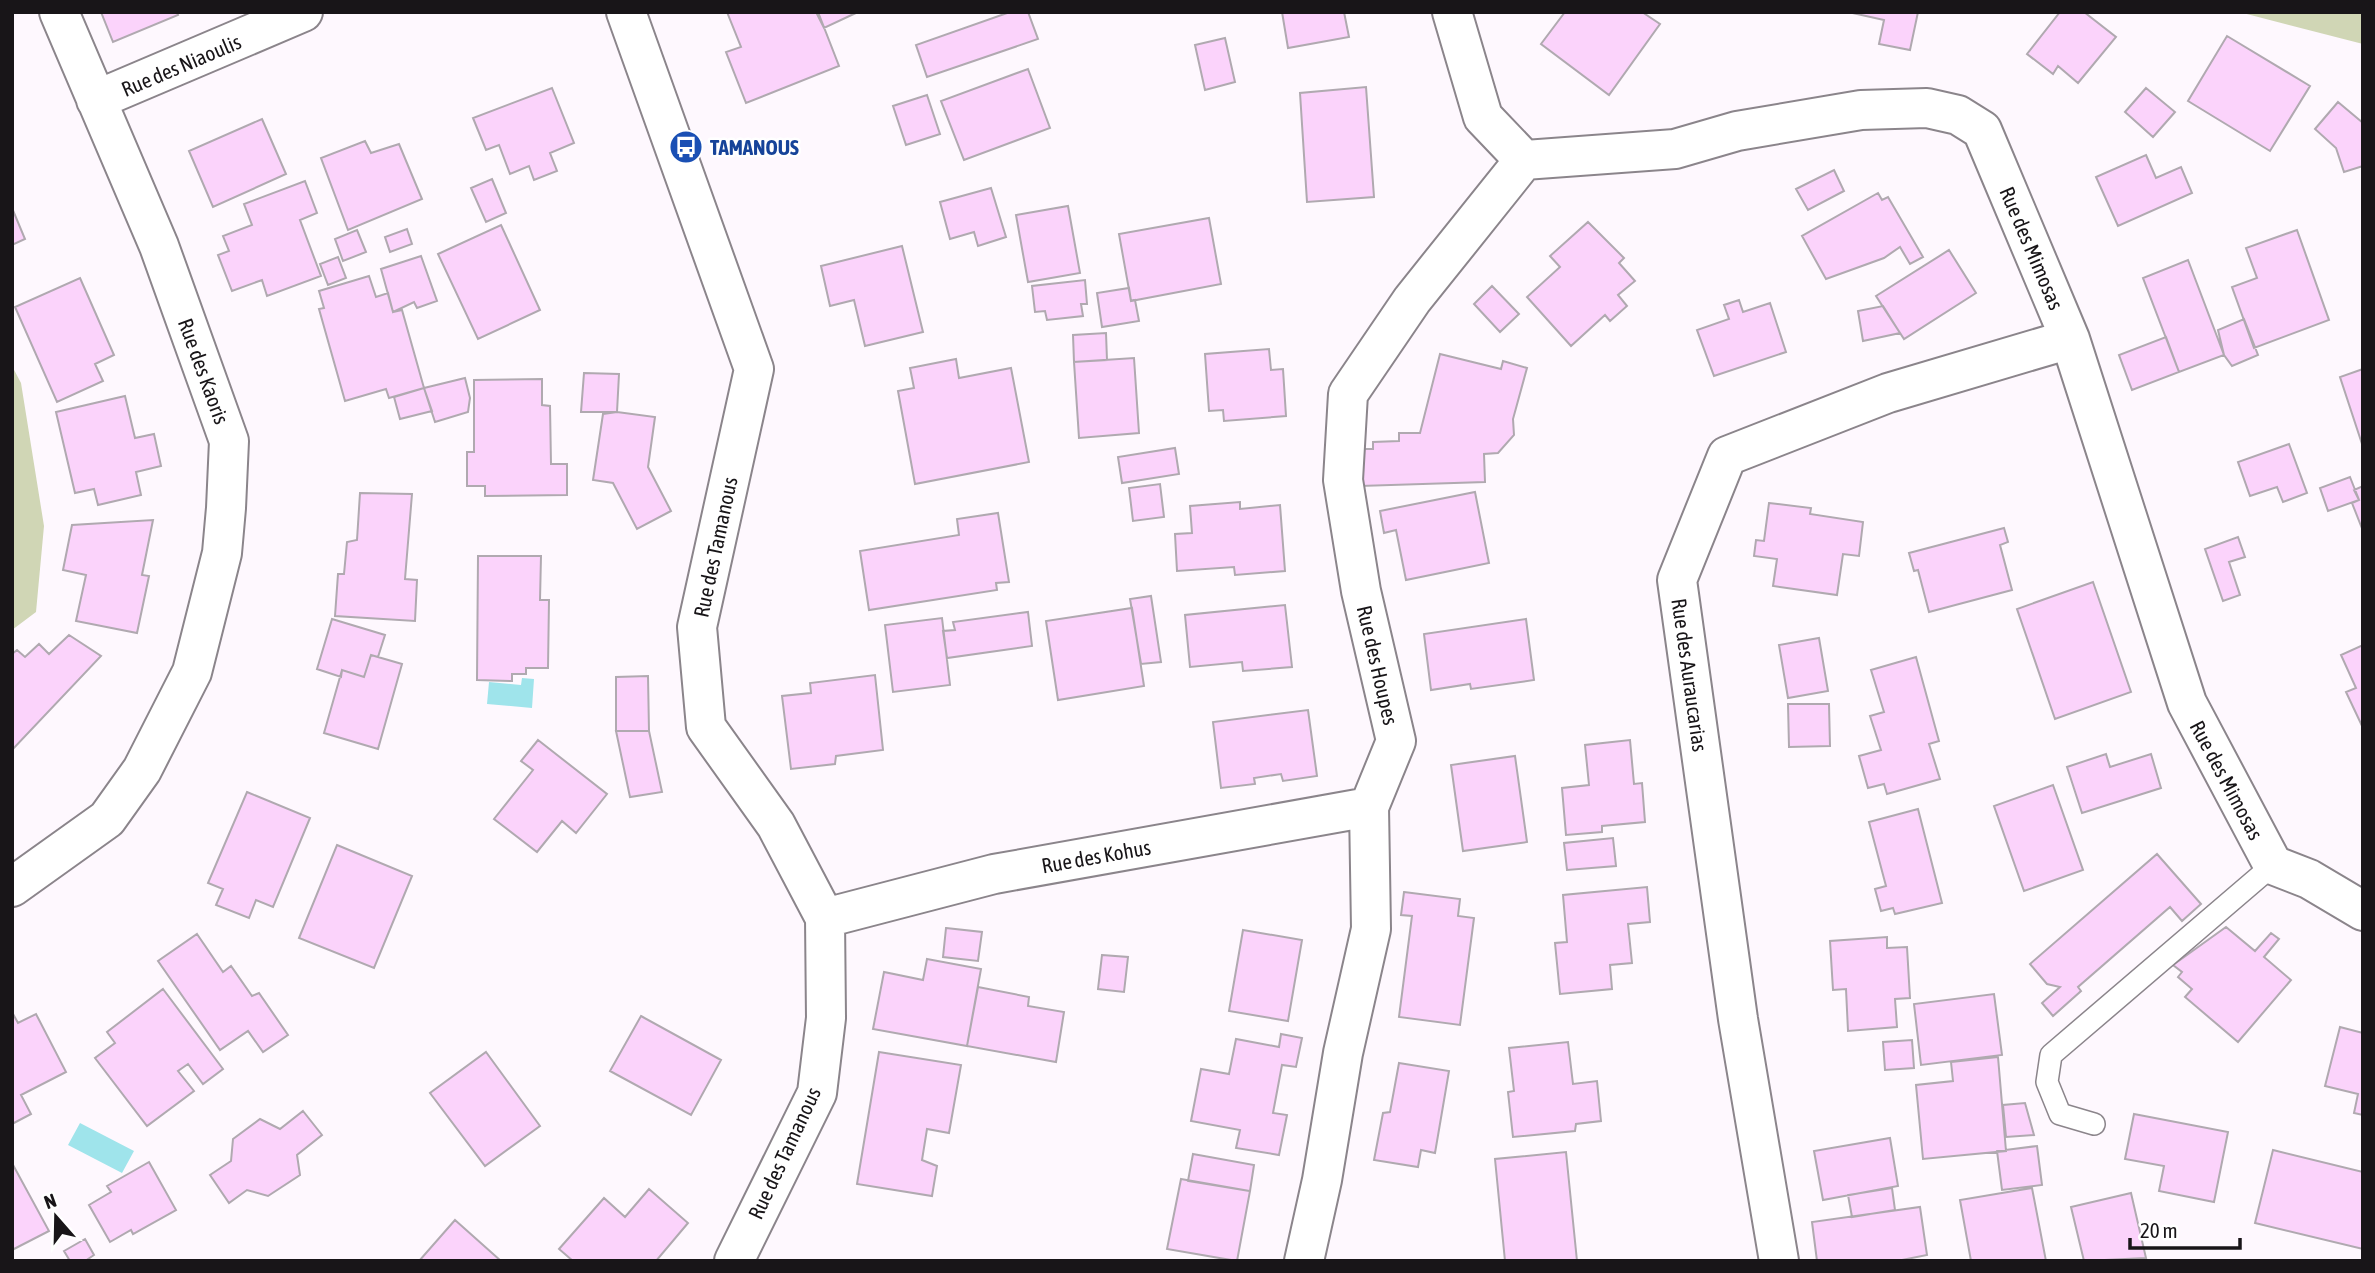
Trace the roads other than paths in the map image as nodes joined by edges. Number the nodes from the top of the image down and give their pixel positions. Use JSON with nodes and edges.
{"nodes":[{"id":1,"x":59,"y":12,"type":"edge"},
{"id":2,"x":303,"y":12,"type":"edge"},
{"id":3,"x":626,"y":12,"type":"edge"},
{"id":4,"x":1452,"y":12,"type":"edge"},
{"id":5,"x":96,"y":100,"type":"junction"},
{"id":6,"x":1524,"y":160,"type":"junction"},
{"id":7,"x":2070,"y":339,"type":"junction"},
{"id":8,"x":1369,"y":807,"type":"junction"},
{"id":9,"x":2273,"y":865,"type":"junction"},
{"id":10,"x":12,"y":887,"type":"edge"},
{"id":11,"x":2363,"y":911,"type":"edge"},
{"id":12,"x":825,"y":918,"type":"junction"},
{"id":13,"x":2094,"y":1124,"type":"dead end"},
{"id":14,"x":734,"y":1261,"type":"edge"},
{"id":15,"x":1304,"y":1261,"type":"edge"},
{"id":16,"x":1779,"y":1261,"type":"edge"}],
"edges":[{"from":1,"to":5,"type":"street","name":"Rue des Kaoris"},
{"from":2,"to":5,"type":"street","name":"Rue des Niaoulis"},
{"from":3,"to":12,"type":"street","name":"Rue des Tamanous"},
{"from":4,"to":6,"type":"street"},
{"from":5,"to":10,"type":"street","name":"Rue des Kaoris"},
{"from":6,"to":7,"type":"street","name":"Rue des Mimosas"},
{"from":6,"to":8,"type":"street","name":"Rue des Houpes"},
{"from":7,"to":9,"type":"street","name":"Rue des Mimosas"},
{"from":7,"to":16,"type":"street","name":"Rue des Auraucarias"},
{"from":8,"to":12,"type":"street","name":"Rue des Kohus"},
{"from":8,"to":15,"type":"street","name":"Rue des Houpes"},
{"from":9,"to":11,"type":"street","name":"Rue des Mimosas"},
{"from":9,"to":13,"type":"lane"},
{"from":12,"to":14,"type":"street","name":"Rue des Tamanous"}]}
